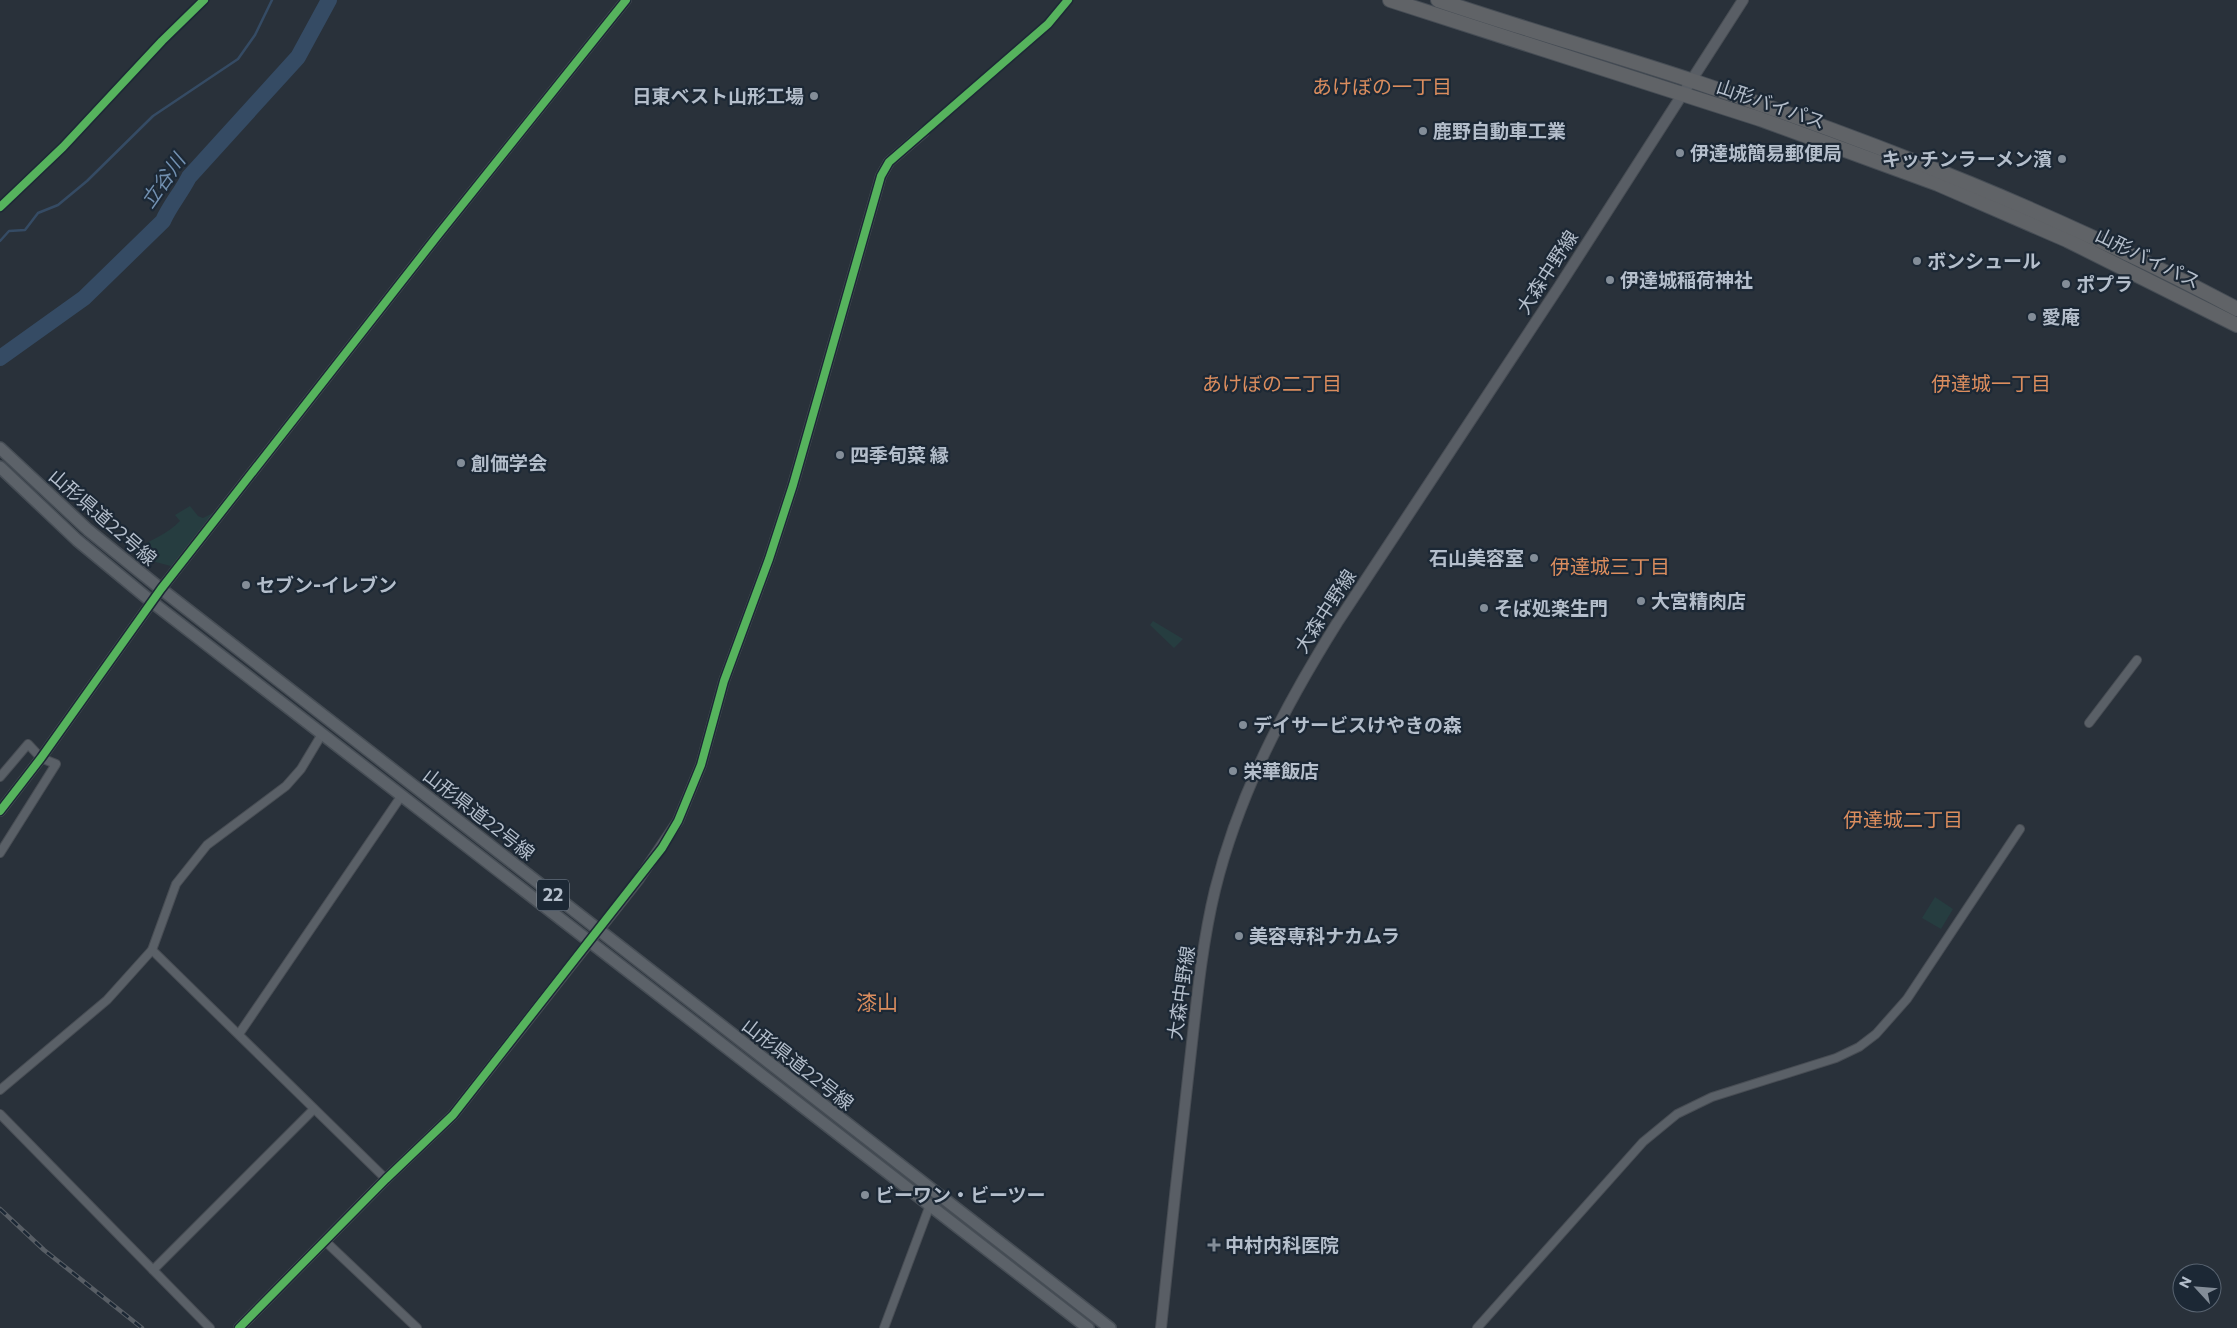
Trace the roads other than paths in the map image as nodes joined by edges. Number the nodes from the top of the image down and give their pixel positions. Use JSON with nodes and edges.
{"nodes":[{"id":1,"x":626,"y":0,"type":"edge"},
{"id":2,"x":1068,"y":0,"type":"edge"},
{"id":3,"x":1390,"y":0,"type":"edge"},
{"id":4,"x":1438,"y":0,"type":"edge"},
{"id":5,"x":1743,"y":0,"type":"edge"},
{"id":6,"x":1691,"y":81,"type":"junction"},
{"id":7,"x":1683,"y":94,"type":"junction"},
{"id":8,"x":924,"y":132,"type":"joint"},
{"id":9,"x":2237,"y":309,"type":"edge"},
{"id":10,"x":2237,"y":325,"type":"edge"},
{"id":11,"x":2,"y":450,"type":"edge"},
{"id":12,"x":0,"y":467,"type":"edge"},
{"id":13,"x":161,"y":589,"type":"junction"},
{"id":14,"x":152,"y":602,"type":"junction"},
{"id":15,"x":2137,"y":660,"type":"dead end"},
{"id":16,"x":2089,"y":723,"type":"dead end"},
{"id":17,"x":322,"y":734,"type":"junction"},
{"id":18,"x":41,"y":758,"type":"junction"},
{"id":19,"x":0,"y":777,"type":"edge"},
{"id":20,"x":402,"y":795,"type":"junction"},
{"id":21,"x":0,"y":811,"type":"edge"},
{"id":22,"x":2020,"y":829,"type":"dead end"},
{"id":23,"x":0,"y":853,"type":"edge"},
{"id":24,"x":599,"y":930,"type":"junction"},
{"id":25,"x":590,"y":942,"type":"junction"},
{"id":26,"x":152,"y":950,"type":"junction"},
{"id":27,"x":239,"y":1034,"type":"junction"},
{"id":28,"x":0,"y":1090,"type":"edge"},
{"id":29,"x":314,"y":1109,"type":"junction"},
{"id":30,"x":0,"y":1114,"type":"edge"},
{"id":31,"x":386,"y":1179,"type":"junction"},
{"id":32,"x":930,"y":1205,"type":"junction"},
{"id":33,"x":325,"y":1241,"type":"junction"},
{"id":34,"x":153,"y":1270,"type":"junction"},
{"id":35,"x":210,"y":1328,"type":"edge"},
{"id":36,"x":239,"y":1328,"type":"edge"},
{"id":37,"x":417,"y":1328,"type":"edge"},
{"id":38,"x":884,"y":1328,"type":"edge"},
{"id":39,"x":1088,"y":1328,"type":"edge"},
{"id":40,"x":1110,"y":1328,"type":"edge"},
{"id":41,"x":1161,"y":1328,"type":"edge"},
{"id":42,"x":1476,"y":1328,"type":"edge"}],
"edges":[{"from":1,"to":13,"type":"street"},
{"from":2,"to":8,"type":"street"},
{"from":3,"to":7,"type":"highway","name":"山形バイパス"},
{"from":4,"to":6,"type":"highway","name":"山形バイパス"},
{"from":5,"to":6,"type":"street","name":"大森中野線"},
{"from":6,"to":7,"type":"street","name":"大森中野線"},
{"from":6,"to":9,"type":"highway","name":"山形バイパス"},
{"from":7,"to":10,"type":"highway","name":"山形バイパス"},
{"from":7,"to":41,"type":"street","name":"大森中野線"},
{"from":8,"to":24,"type":"street"},
{"from":11,"to":13,"type":"main road","name":"山形県道22号線","number":"22"},
{"from":12,"to":14,"type":"main road","name":"山形県道22号線","number":"22"},
{"from":13,"to":14,"type":"street"},
{"from":13,"to":24,"type":"main road","name":"山形県道22号線","number":"22"},
{"from":14,"to":17,"type":"main road","name":"山形県道22号線","number":"22"},
{"from":14,"to":18,"type":"street"},
{"from":15,"to":16,"type":"street"},
{"from":17,"to":20,"type":"main road","name":"山形県道22号線","number":"22"},
{"from":17,"to":26,"type":"street"},
{"from":18,"to":19,"type":"street"},
{"from":18,"to":21,"type":"street"},
{"from":18,"to":23,"type":"street"},
{"from":20,"to":25,"type":"main road","name":"山形県道22号線","number":"22"},
{"from":20,"to":27,"type":"street"},
{"from":22,"to":42,"type":"street"},
{"from":24,"to":25,"type":"street"},
{"from":24,"to":40,"type":"main road","name":"山形県道22号線","number":"22"},
{"from":25,"to":31,"type":"street"},
{"from":25,"to":32,"type":"main road","name":"山形県道22号線","number":"22"},
{"from":26,"to":27,"type":"street"},
{"from":26,"to":28,"type":"street"},
{"from":27,"to":29,"type":"street"},
{"from":29,"to":31,"type":"street"},
{"from":29,"to":34,"type":"street"},
{"from":30,"to":34,"type":"street"},
{"from":31,"to":33,"type":"street"},
{"from":32,"to":38,"type":"street"},
{"from":32,"to":39,"type":"main road","name":"山形県道22号線","number":"22"},
{"from":33,"to":36,"type":"street"},
{"from":33,"to":37,"type":"street"},
{"from":34,"to":35,"type":"street"}]}
